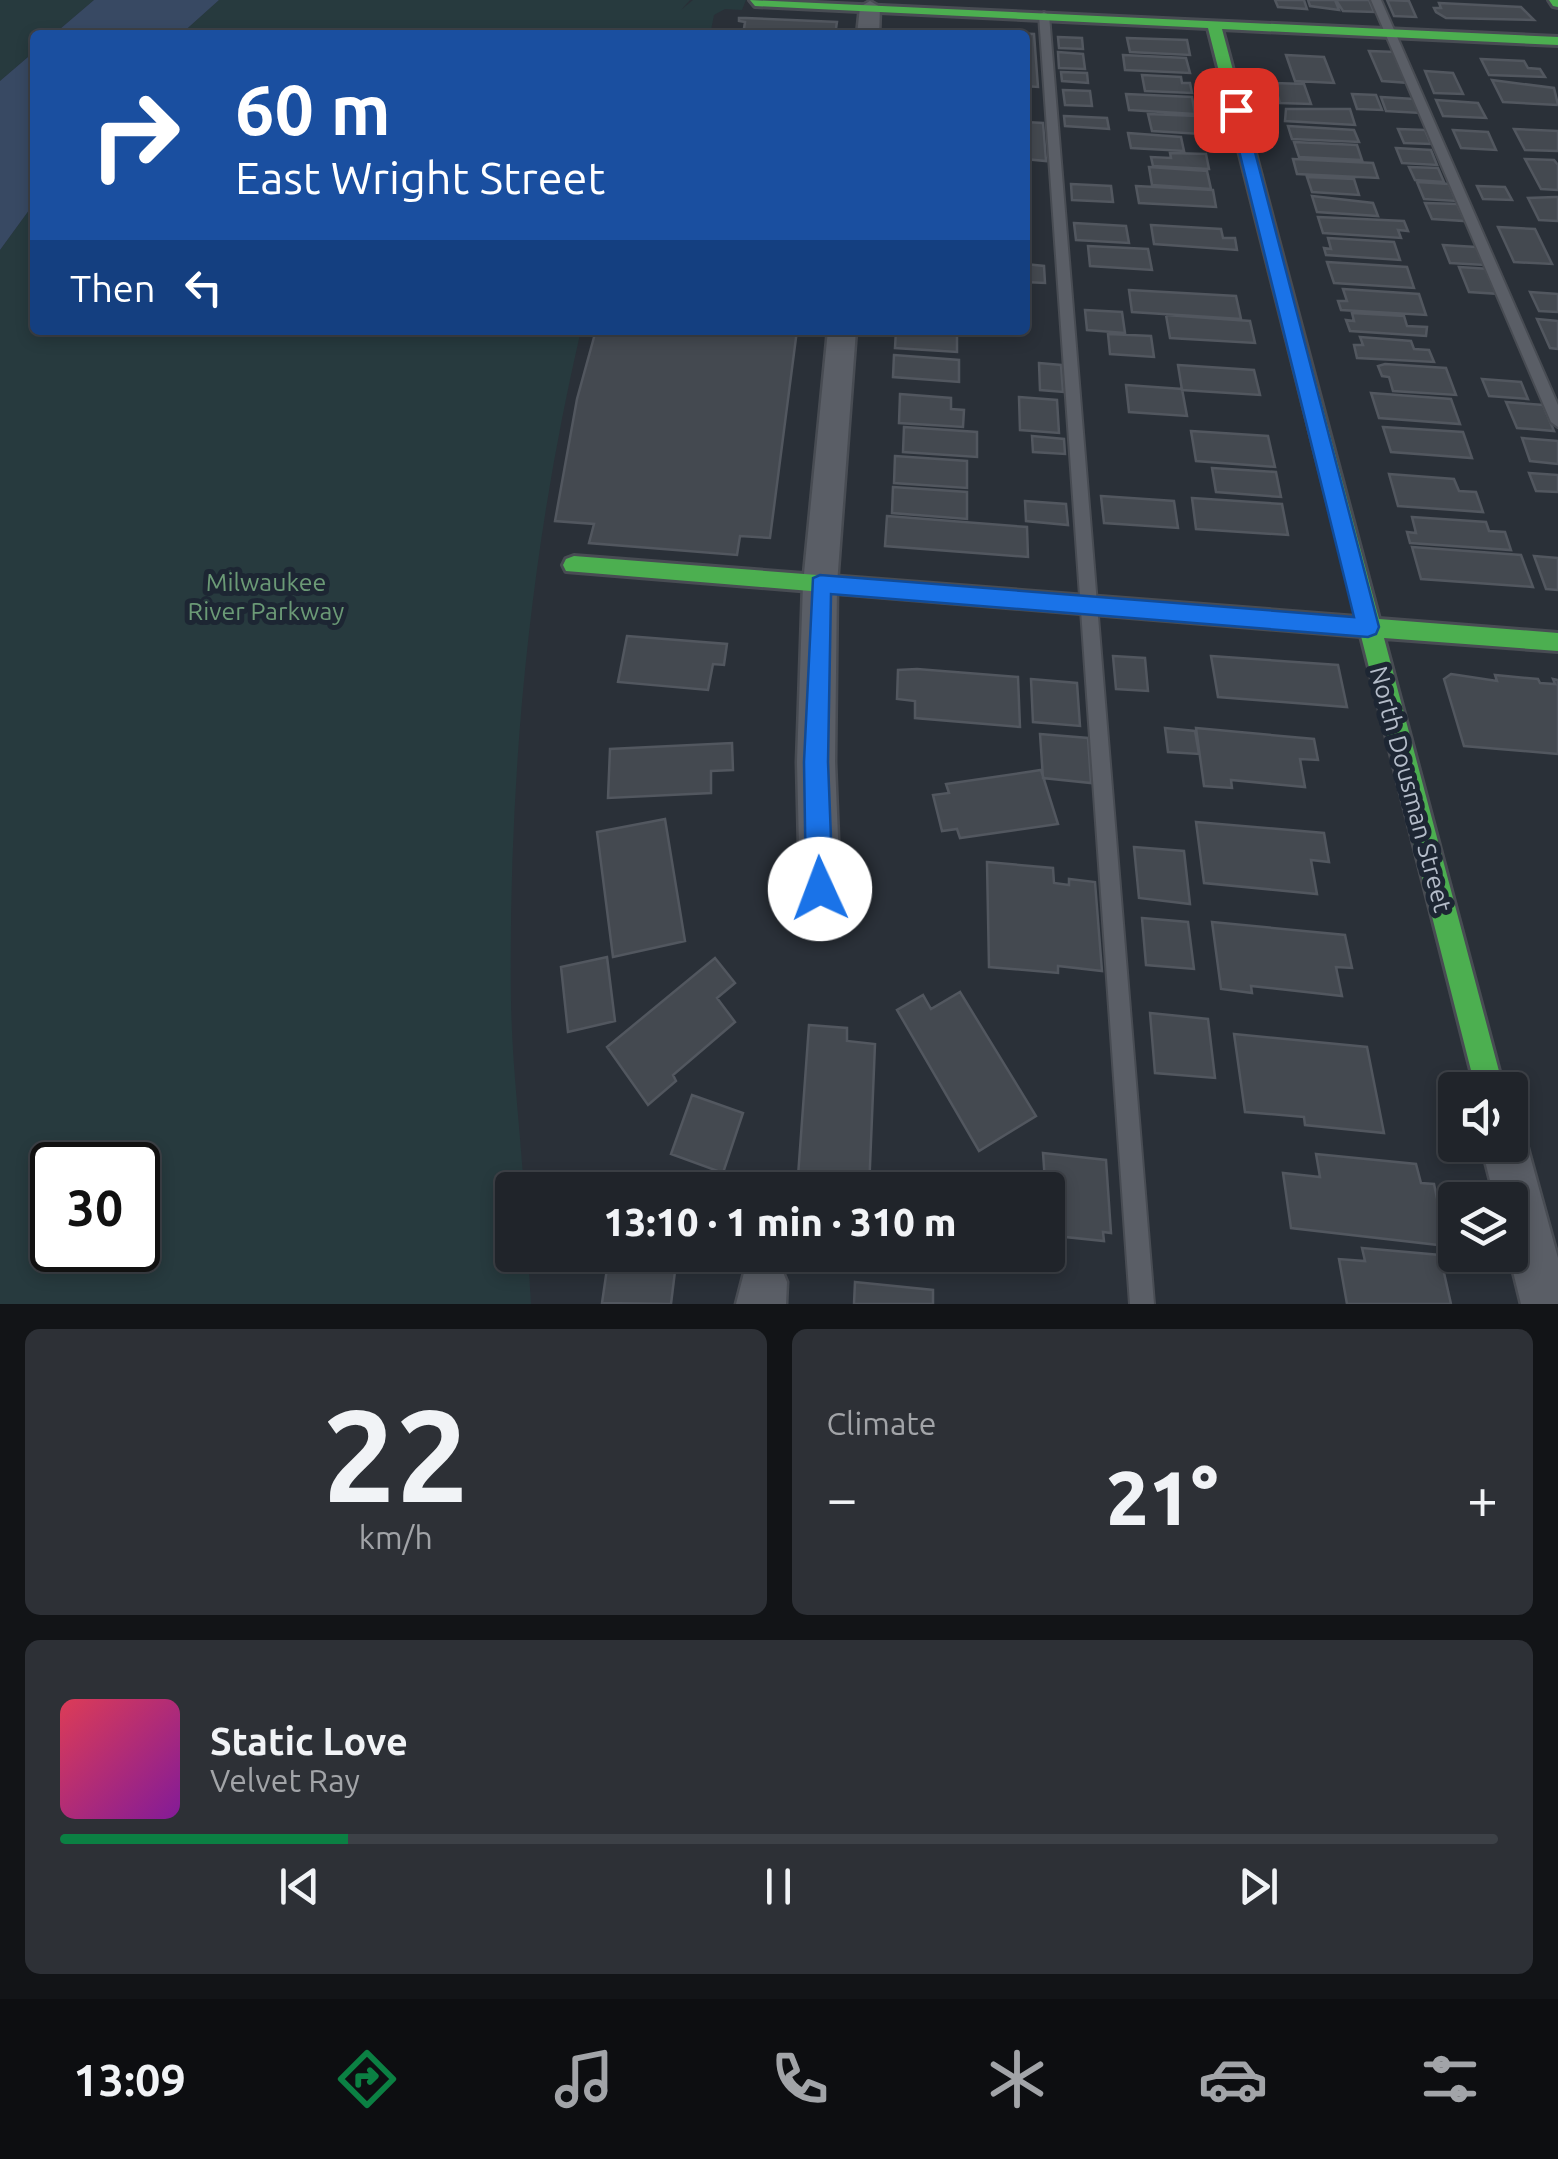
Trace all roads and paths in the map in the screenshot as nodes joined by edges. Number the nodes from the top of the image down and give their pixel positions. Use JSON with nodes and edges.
{"nodes":[{"id":1,"x":1376,"y":0,"type":"edge"},
{"id":2,"x":755,"y":2,"type":"edge"},
{"id":3,"x":870,"y":7,"type":"junction"},
{"id":4,"x":1052,"y":10,"type":"edge"},
{"id":5,"x":1214,"y":23,"type":"junction"},
{"id":6,"x":868,"y":30,"type":"edge"},
{"id":7,"x":1390,"y":31,"type":"junction"},
{"id":8,"x":1558,"y":40,"type":"edge"},
{"id":9,"x":842,"y":335,"type":"edge"},
{"id":10,"x":1558,"y":422,"type":"edge"},
{"id":11,"x":574,"y":565,"type":"dead end"},
{"id":12,"x":820,"y":584,"type":"junction"},
{"id":13,"x":1088,"y":605,"type":"junction"},
{"id":14,"x":1368,"y":627,"type":"junction"},
{"id":15,"x":1558,"y":642,"type":"edge"},
{"id":16,"x":820,"y":889,"type":"dead end"},
{"id":17,"x":1485,"y":1072,"type":"edge"},
{"id":18,"x":1508,"y":1162,"type":"edge"},
{"id":19,"x":1142,"y":1304,"type":"edge"},
{"id":20,"x":1546,"y":1304,"type":"edge"}],
"edges":[{"from":1,"to":7,"type":"lane"},
{"from":2,"to":3,"type":"street"},
{"from":3,"to":4,"type":"street"},
{"from":3,"to":6,"type":"street"},
{"from":4,"to":5,"type":"street"},
{"from":4,"to":13,"type":"lane"},
{"from":5,"to":7,"type":"street"},
{"from":5,"to":14,"type":"street","name":"North Dousman Street"},
{"from":7,"to":8,"type":"street"},
{"from":7,"to":10,"type":"lane"},
{"from":9,"to":12,"type":"street"},
{"from":11,"to":12,"type":"street"},
{"from":12,"to":13,"type":"street"},
{"from":12,"to":16,"type":"street"},
{"from":13,"to":14,"type":"street"},
{"from":13,"to":19,"type":"lane"},
{"from":14,"to":15,"type":"street"},
{"from":14,"to":17,"type":"street","name":"North Dousman Street"},
{"from":18,"to":20,"type":"street"}]}
